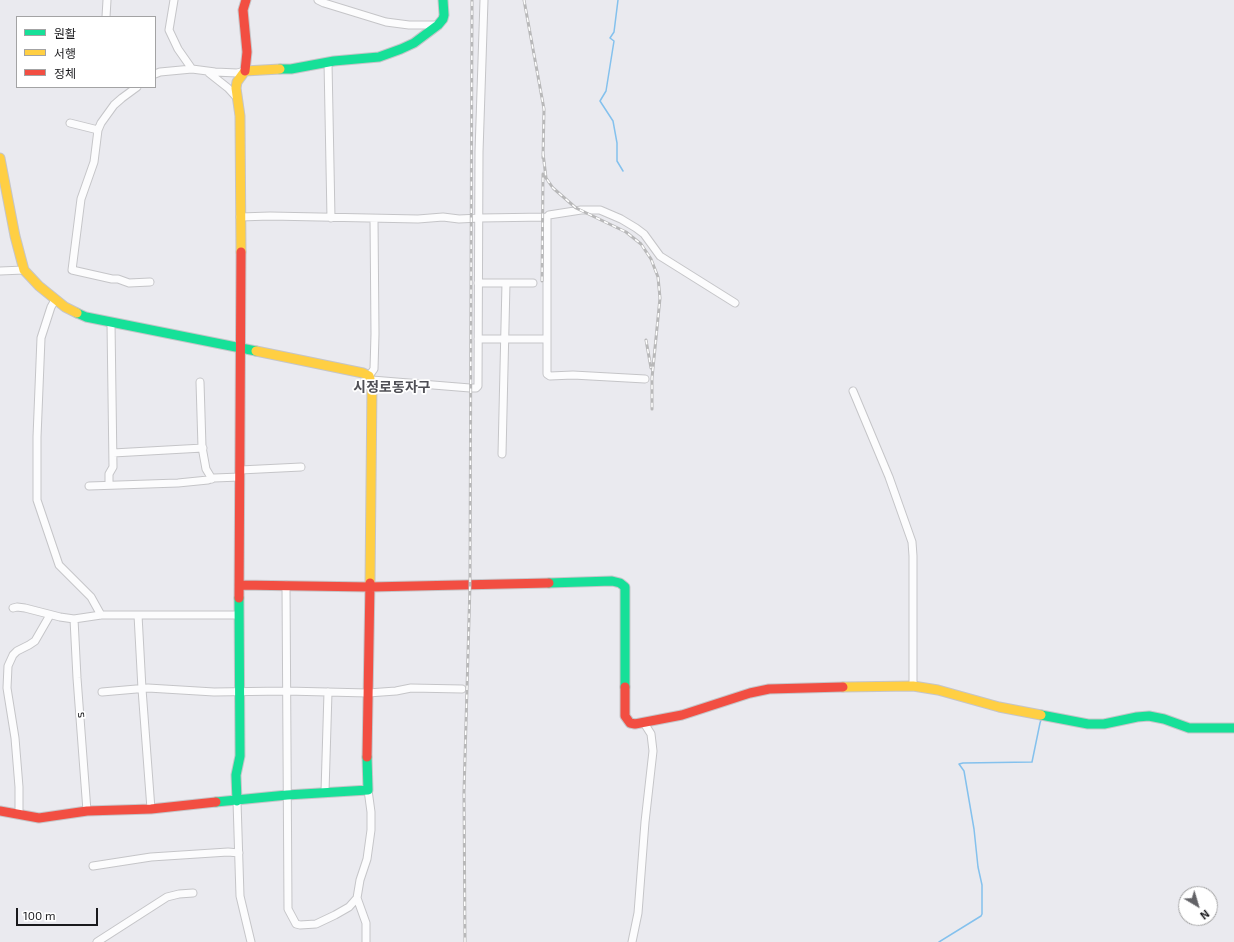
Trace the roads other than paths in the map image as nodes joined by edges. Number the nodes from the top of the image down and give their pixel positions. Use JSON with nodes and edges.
{"nodes":[{"id":1,"x":107,"y":0,"type":"edge"},
{"id":2,"x":174,"y":0,"type":"edge"},
{"id":3,"x":246,"y":0,"type":"edge"},
{"id":4,"x":318,"y":0,"type":"edge"},
{"id":5,"x":443,"y":0,"type":"edge"},
{"id":6,"x":484,"y":0,"type":"edge"},
{"id":7,"x":106,"y":16,"type":"edge"},
{"id":8,"x":438,"y":25,"type":"junction"},
{"id":9,"x":328,"y":62,"type":"junction"},
{"id":10,"x":192,"y":69,"type":"junction"},
{"id":11,"x":246,"y":71,"type":"junction"},
{"id":12,"x":207,"y":72,"type":"junction"},
{"id":13,"x":156,"y":73,"type":"edge"},
{"id":14,"x":136,"y":88,"type":"edge"},
{"id":15,"x":239,"y":101,"type":"junction"},
{"id":16,"x":70,"y":123,"type":"dead end"},
{"id":17,"x":98,"y":130,"type":"junction"},
{"id":18,"x":0,"y":158,"type":"edge"},
{"id":19,"x":1,"y":172,"type":"edge"},
{"id":20,"x":240,"y":217,"type":"junction"},
{"id":21,"x":547,"y":217,"type":"junction"},
{"id":22,"x":331,"y":218,"type":"junction"},
{"id":23,"x":480,"y":218,"type":"junction"},
{"id":24,"x":374,"y":219,"type":"junction"},
{"id":25,"x":24,"y":270,"type":"junction"},
{"id":26,"x":0,"y":271,"type":"edge"},
{"id":27,"x":150,"y":282,"type":"dead end"},
{"id":28,"x":478,"y":283,"type":"junction"},
{"id":29,"x":506,"y":283,"type":"junction"},
{"id":30,"x":533,"y":283,"type":"dead end"},
{"id":31,"x":56,"y":300,"type":"junction"},
{"id":32,"x":736,"y":303,"type":"dead end"},
{"id":33,"x":111,"y":323,"type":"junction"},
{"id":34,"x":478,"y":339,"type":"junction"},
{"id":35,"x":547,"y":339,"type":"junction"},
{"id":36,"x":505,"y":340,"type":"junction"},
{"id":37,"x":240,"y":349,"type":"junction"},
{"id":38,"x":370,"y":378,"type":"junction"},
{"id":39,"x":645,"y":379,"type":"dead end"},
{"id":40,"x":200,"y":382,"type":"dead end"},
{"id":41,"x":853,"y":391,"type":"dead end"},
{"id":42,"x":203,"y":448,"type":"junction"},
{"id":43,"x":113,"y":453,"type":"junction"},
{"id":44,"x":502,"y":454,"type":"dead end"},
{"id":45,"x":301,"y":467,"type":"dead end"},
{"id":46,"x":240,"y":474,"type":"junction"},
{"id":47,"x":212,"y":479,"type":"junction"},
{"id":48,"x":109,"y":485,"type":"junction"},
{"id":49,"x":89,"y":486,"type":"dead end"},
{"id":50,"x":239,"y":584,"type":"junction"},
{"id":51,"x":286,"y":585,"type":"junction"},
{"id":52,"x":370,"y":587,"type":"junction"},
{"id":53,"x":13,"y":608,"type":"dead end"},
{"id":54,"x":50,"y":615,"type":"junction"},
{"id":55,"x":101,"y":615,"type":"junction"},
{"id":56,"x":138,"y":615,"type":"junction"},
{"id":57,"x":239,"y":615,"type":"junction"},
{"id":58,"x":74,"y":619,"type":"junction"},
{"id":59,"x":913,"y":686,"type":"junction"},
{"id":60,"x":462,"y":688,"type":"dead end"},
{"id":61,"x":142,"y":689,"type":"junction"},
{"id":62,"x":286,"y":691,"type":"junction"},
{"id":63,"x":102,"y":692,"type":"dead end"},
{"id":64,"x":240,"y":692,"type":"junction"},
{"id":65,"x":328,"y":692,"type":"junction"},
{"id":66,"x":368,"y":693,"type":"junction"},
{"id":67,"x":644,"y":723,"type":"junction"},
{"id":68,"x":1234,"y":728,"type":"edge"},
{"id":69,"x":368,"y":790,"type":"junction"},
{"id":70,"x":325,"y":792,"type":"junction"},
{"id":71,"x":287,"y":795,"type":"junction"},
{"id":72,"x":237,"y":801,"type":"junction"},
{"id":73,"x":151,"y":809,"type":"junction"},
{"id":74,"x":0,"y":811,"type":"edge"},
{"id":75,"x":87,"y":811,"type":"junction"},
{"id":76,"x":19,"y":815,"type":"junction"},
{"id":77,"x":239,"y":853,"type":"junction"},
{"id":78,"x":93,"y":866,"type":"dead end"},
{"id":79,"x":193,"y":893,"type":"dead end"},
{"id":80,"x":357,"y":898,"type":"junction"},
{"id":81,"x":97,"y":942,"type":"edge"},
{"id":82,"x":251,"y":942,"type":"edge"},
{"id":83,"x":366,"y":942,"type":"edge"},
{"id":84,"x":632,"y":942,"type":"edge"}],
"edges":[{"from":1,"to":7,"type":"street"},
{"from":2,"to":10,"type":"street"},
{"from":3,"to":11,"type":"street"},
{"from":4,"to":8,"type":"street"},
{"from":5,"to":8,"type":"street"},
{"from":6,"to":23,"type":"street"},
{"from":8,"to":9,"type":"street"},
{"from":9,"to":11,"type":"street"},
{"from":9,"to":22,"type":"street"},
{"from":10,"to":12,"type":"street"},
{"from":10,"to":13,"type":"street"},
{"from":11,"to":12,"type":"street"},
{"from":11,"to":15,"type":"street"},
{"from":12,"to":15,"type":"street"},
{"from":14,"to":17,"type":"street"},
{"from":15,"to":20,"type":"street"},
{"from":16,"to":17,"type":"street"},
{"from":17,"to":27,"type":"street"},
{"from":18,"to":19,"type":"street"},
{"from":19,"to":25,"type":"street"},
{"from":20,"to":22,"type":"street"},
{"from":20,"to":37,"type":"street"},
{"from":21,"to":23,"type":"street"},
{"from":21,"to":32,"type":"street"},
{"from":21,"to":35,"type":"street"},
{"from":22,"to":24,"type":"street"},
{"from":23,"to":24,"type":"street"},
{"from":23,"to":28,"type":"street"},
{"from":24,"to":38,"type":"street"},
{"from":25,"to":26,"type":"street"},
{"from":25,"to":31,"type":"street"},
{"from":28,"to":29,"type":"street"},
{"from":28,"to":34,"type":"street"},
{"from":29,"to":30,"type":"street"},
{"from":29,"to":36,"type":"street"},
{"from":31,"to":33,"type":"street"},
{"from":31,"to":55,"type":"street"},
{"from":33,"to":37,"type":"street"},
{"from":33,"to":43,"type":"street"},
{"from":34,"to":36,"type":"street"},
{"from":34,"to":38,"type":"street"},
{"from":35,"to":36,"type":"street"},
{"from":35,"to":39,"type":"street"},
{"from":36,"to":44,"type":"street"},
{"from":37,"to":38,"type":"street"},
{"from":37,"to":46,"type":"street"},
{"from":38,"to":52,"type":"street"},
{"from":40,"to":42,"type":"street"},
{"from":41,"to":59,"type":"street"},
{"from":42,"to":43,"type":"street"},
{"from":42,"to":47,"type":"street"},
{"from":43,"to":48,"type":"street"},
{"from":45,"to":46,"type":"street"},
{"from":46,"to":47,"type":"street"},
{"from":46,"to":50,"type":"street"},
{"from":47,"to":48,"type":"street"},
{"from":48,"to":49,"type":"street"},
{"from":50,"to":51,"type":"street"},
{"from":50,"to":57,"type":"street"},
{"from":51,"to":52,"type":"street"},
{"from":51,"to":62,"type":"street"},
{"from":52,"to":66,"type":"street"},
{"from":52,"to":67,"type":"street"},
{"from":53,"to":54,"type":"street"},
{"from":54,"to":58,"type":"street"},
{"from":54,"to":76,"type":"street"},
{"from":55,"to":56,"type":"street"},
{"from":55,"to":58,"type":"street"},
{"from":56,"to":57,"type":"street"},
{"from":56,"to":61,"type":"street"},
{"from":57,"to":64,"type":"street"},
{"from":58,"to":75,"type":"street","name":"s"},
{"from":59,"to":67,"type":"street"},
{"from":59,"to":68,"type":"street"},
{"from":60,"to":66,"type":"street"},
{"from":61,"to":63,"type":"street"},
{"from":61,"to":64,"type":"street"},
{"from":61,"to":73,"type":"street"},
{"from":62,"to":64,"type":"street"},
{"from":62,"to":65,"type":"street"},
{"from":62,"to":71,"type":"street"},
{"from":64,"to":72,"type":"street"},
{"from":65,"to":66,"type":"street"},
{"from":65,"to":70,"type":"street"},
{"from":66,"to":69,"type":"street"},
{"from":67,"to":84,"type":"street"},
{"from":69,"to":70,"type":"street"},
{"from":69,"to":80,"type":"street"},
{"from":70,"to":71,"type":"street"},
{"from":71,"to":72,"type":"street"},
{"from":71,"to":80,"type":"street"},
{"from":72,"to":73,"type":"street"},
{"from":72,"to":77,"type":"street"},
{"from":73,"to":75,"type":"street"},
{"from":74,"to":76,"type":"street"},
{"from":75,"to":76,"type":"street"},
{"from":77,"to":78,"type":"street"},
{"from":77,"to":82,"type":"street"},
{"from":79,"to":81,"type":"street"},
{"from":80,"to":83,"type":"street"}]}
